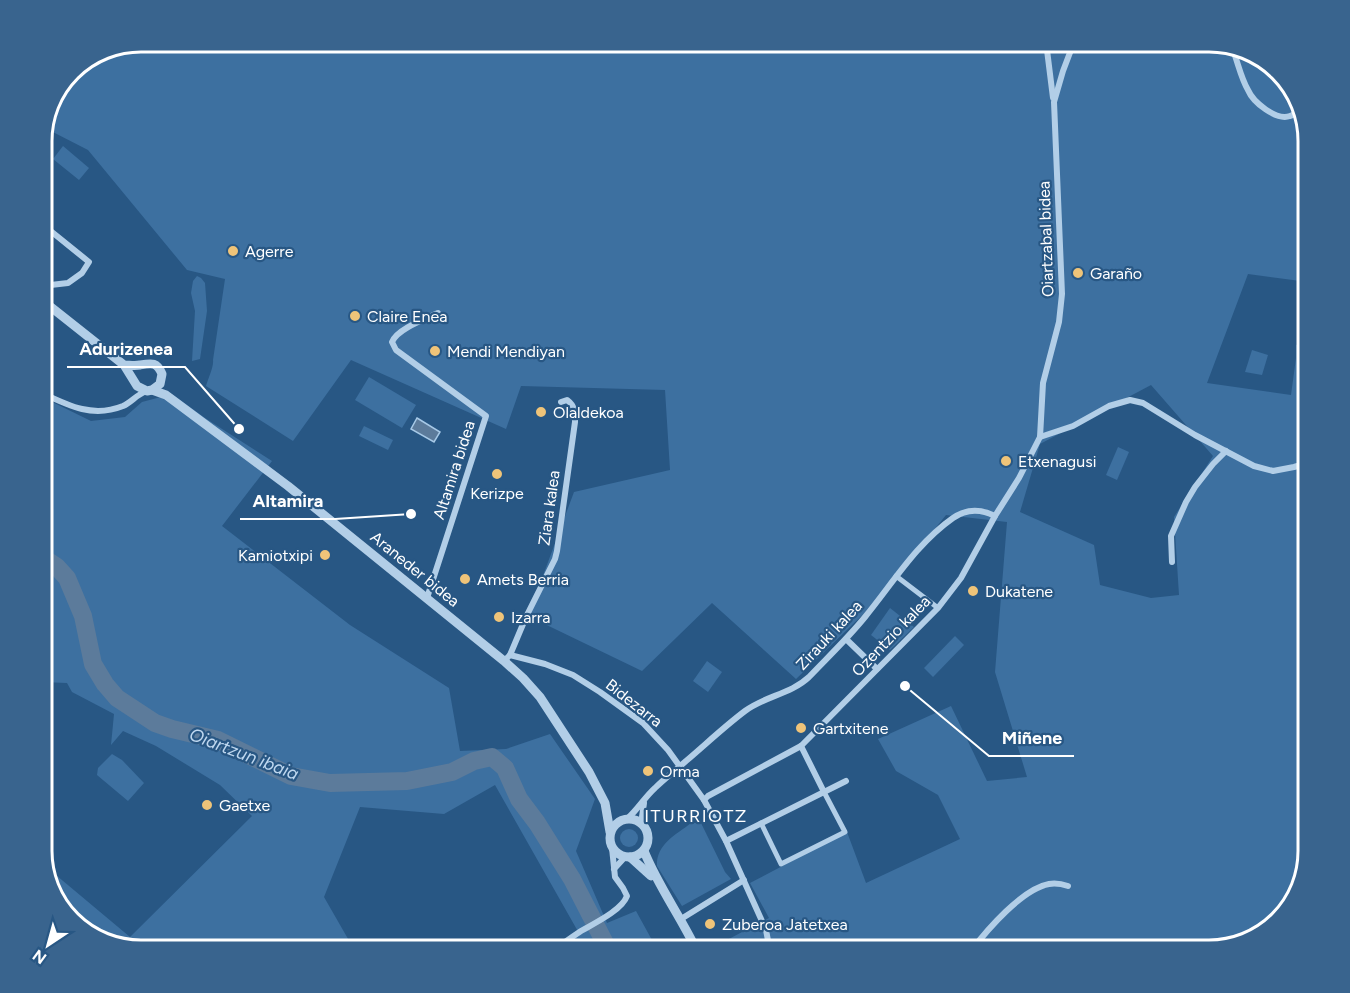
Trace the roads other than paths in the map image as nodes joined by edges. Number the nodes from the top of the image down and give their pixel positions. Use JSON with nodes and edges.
{"nodes":[{"id":1,"x":1047,"y":53,"type":"edge"},
{"id":2,"x":1070,"y":53,"type":"edge"},
{"id":3,"x":1235,"y":57,"type":"edge"},
{"id":4,"x":1054,"y":102,"type":"junction"},
{"id":5,"x":1293,"y":115,"type":"edge"},
{"id":6,"x":53,"y":233,"type":"edge"},
{"id":7,"x":53,"y":285,"type":"edge"},
{"id":8,"x":53,"y":309,"type":"edge"},
{"id":9,"x":438,"y":313,"type":"dead end"},
{"id":10,"x":124,"y":365,"type":"junction"},
{"id":11,"x":140,"y":365,"type":"junction"},
{"id":12,"x":136,"y":383,"type":"junction"},
{"id":13,"x":153,"y":389,"type":"junction"},
{"id":14,"x":135,"y":397,"type":"junction"},
{"id":15,"x":53,"y":398,"type":"edge"},
{"id":16,"x":561,"y":402,"type":"dead end"},
{"id":17,"x":1040,"y":437,"type":"junction"},
{"id":18,"x":1226,"y":451,"type":"junction"},
{"id":19,"x":1298,"y":466,"type":"edge"},
{"id":20,"x":995,"y":516,"type":"junction"},
{"id":21,"x":1172,"y":562,"type":"dead end"},
{"id":22,"x":896,"y":576,"type":"junction"},
{"id":23,"x":427,"y":598,"type":"junction"},
{"id":24,"x":938,"y":608,"type":"junction"},
{"id":25,"x":846,"y":639,"type":"junction"},
{"id":26,"x":507,"y":658,"type":"junction"},
{"id":27,"x":877,"y":669,"type":"junction"},
{"id":28,"x":801,"y":746,"type":"junction"},
{"id":29,"x":681,"y":766,"type":"junction"},
{"id":30,"x":846,"y":780,"type":"dead end"},
{"id":31,"x":824,"y":792,"type":"junction"},
{"id":32,"x":644,"y":800,"type":"junction"},
{"id":33,"x":704,"y":800,"type":"junction"},
{"id":34,"x":604,"y":803,"type":"junction"},
{"id":35,"x":626,"y":819,"type":"junction"},
{"id":36,"x":761,"y":823,"type":"junction"},
{"id":37,"x":645,"y":827,"type":"junction"},
{"id":38,"x":610,"y":832,"type":"junction"},
{"id":39,"x":726,"y":841,"type":"junction"},
{"id":40,"x":612,"y":848,"type":"junction"},
{"id":41,"x":644,"y":851,"type":"junction"},
{"id":42,"x":628,"y":857,"type":"junction"},
{"id":43,"x":614,"y":869,"type":"junction"},
{"id":44,"x":744,"y":880,"type":"junction"},
{"id":45,"x":1068,"y":886,"type":"dead end"},
{"id":46,"x":663,"y":889,"type":"junction"},
{"id":47,"x":681,"y":919,"type":"junction"},
{"id":48,"x":569,"y":940,"type":"edge"},
{"id":49,"x":692,"y":940,"type":"edge"},
{"id":50,"x":768,"y":940,"type":"edge"},
{"id":51,"x":980,"y":940,"type":"edge"}],
"edges":[{"from":1,"to":4,"type":"street"},
{"from":2,"to":4,"type":"street","name":"Oiartzabal bidea"},
{"from":3,"to":5,"type":"street"},
{"from":4,"to":17,"type":"street","name":"Oiartzabal bidea"},
{"from":6,"to":7,"type":"street"},
{"from":8,"to":10,"type":"street"},
{"from":9,"to":23,"type":"street","name":"Altamira bidea"},
{"from":10,"to":11,"type":"street"},
{"from":10,"to":12,"type":"street"},
{"from":11,"to":12,"type":"street"},
{"from":11,"to":13,"type":"street"},
{"from":12,"to":13,"type":"street"},
{"from":12,"to":14,"type":"street"},
{"from":13,"to":14,"type":"street"},
{"from":13,"to":23,"type":"street","name":"Araneder bidea"},
{"from":14,"to":15,"type":"street"},
{"from":16,"to":26,"type":"street","name":"Ziara kalea"},
{"from":17,"to":18,"type":"street"},
{"from":17,"to":20,"type":"street","name":"Ozentzio kalea"},
{"from":18,"to":19,"type":"street"},
{"from":18,"to":21,"type":"street"},
{"from":20,"to":22,"type":"street","name":"Zirauki kalea"},
{"from":20,"to":24,"type":"street","name":"Ozentzio kalea"},
{"from":22,"to":24,"type":"street"},
{"from":22,"to":25,"type":"street","name":"Zirauki kalea"},
{"from":23,"to":26,"type":"street","name":"Araneder bidea"},
{"from":24,"to":27,"type":"street","name":"Ozentzio kalea"},
{"from":25,"to":27,"type":"street"},
{"from":25,"to":29,"type":"street","name":"Zirauki kalea"},
{"from":26,"to":29,"type":"street","name":"Bidezarra"},
{"from":26,"to":34,"type":"street","name":"Araneder bidea"},
{"from":27,"to":28,"type":"street","name":"Ozentzio kalea"},
{"from":28,"to":31,"type":"street"},
{"from":28,"to":33,"type":"street","name":"Ozentzio kalea"},
{"from":29,"to":32,"type":"street","name":"Zirauki kalea"},
{"from":29,"to":33,"type":"street","name":"Bidezarra"},
{"from":30,"to":31,"type":"street"},
{"from":31,"to":36,"type":"street"},
{"from":31,"to":36,"type":"street"},
{"from":32,"to":35,"type":"street","name":"Zirauki kalea"},
{"from":32,"to":37,"type":"street"},
{"from":33,"to":39,"type":"street","name":"Bidezarra"},
{"from":34,"to":35,"type":"street","name":"Araneder bidea"},
{"from":34,"to":38,"type":"street","name":"Araneder bidea"},
{"from":35,"to":37,"type":"street"},
{"from":35,"to":38,"type":"street"},
{"from":36,"to":39,"type":"street"},
{"from":37,"to":41,"type":"street"},
{"from":38,"to":40,"type":"street"},
{"from":39,"to":44,"type":"street","name":"Bidezarra"},
{"from":40,"to":42,"type":"street"},
{"from":40,"to":43,"type":"street"},
{"from":41,"to":42,"type":"street"},
{"from":41,"to":46,"type":"street"},
{"from":42,"to":43,"type":"street"},
{"from":42,"to":46,"type":"street"},
{"from":43,"to":48,"type":"street"},
{"from":44,"to":47,"type":"street"},
{"from":44,"to":50,"type":"street","name":"Bidezarra"},
{"from":45,"to":51,"type":"street"},
{"from":46,"to":47,"type":"street"},
{"from":47,"to":49,"type":"street"}]}
